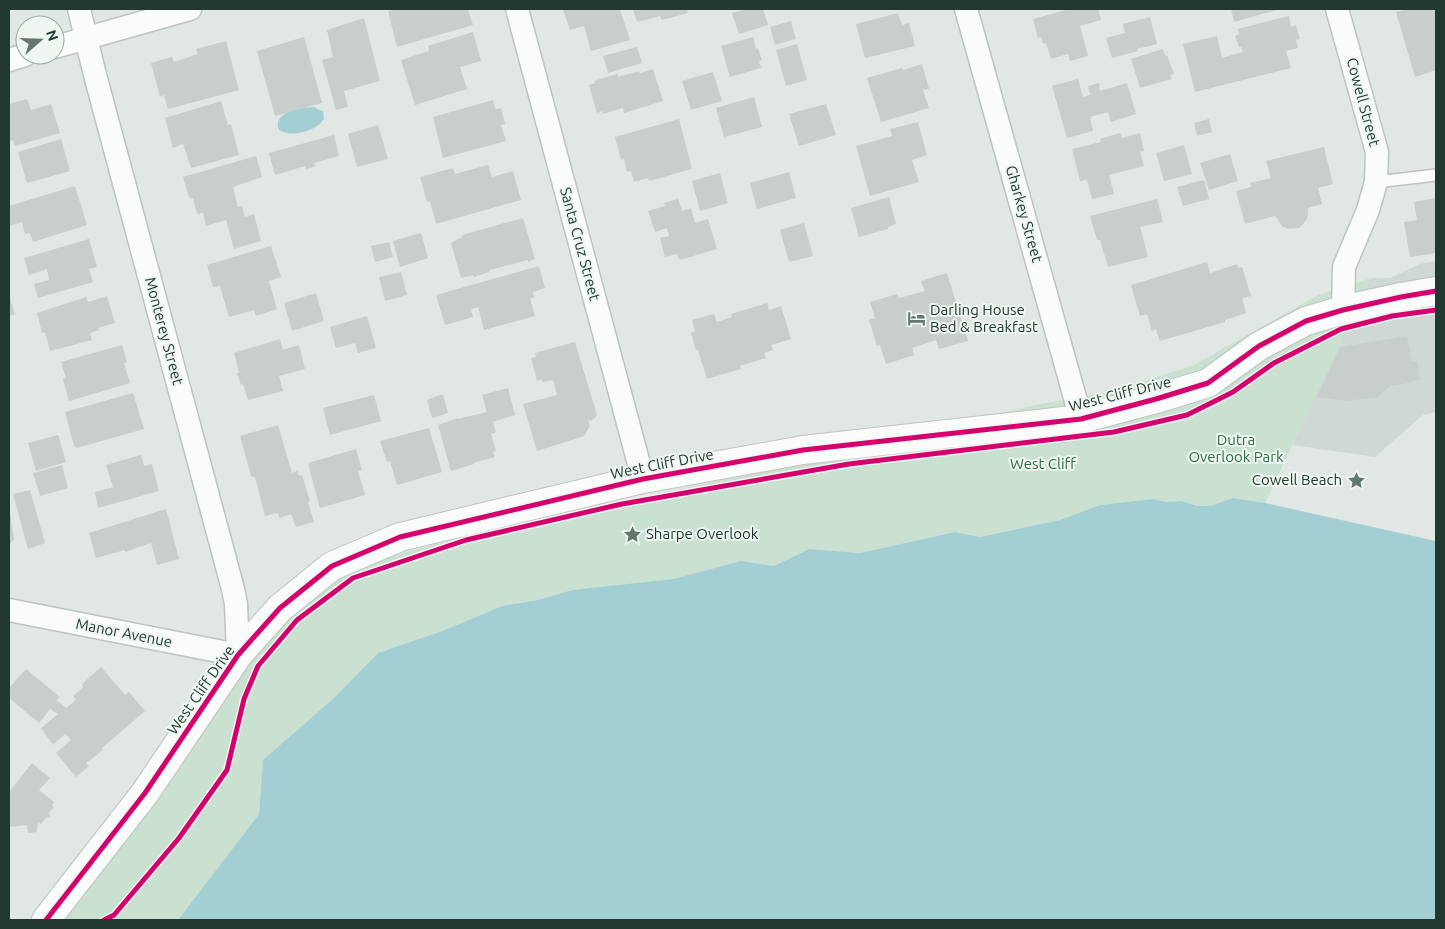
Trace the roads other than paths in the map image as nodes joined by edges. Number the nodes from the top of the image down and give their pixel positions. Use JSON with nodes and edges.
{"nodes":[{"id":1,"x":79,"y":9,"type":"edge"},
{"id":2,"x":190,"y":9,"type":"edge"},
{"id":3,"x":517,"y":9,"type":"edge"},
{"id":4,"x":966,"y":9,"type":"edge"},
{"id":5,"x":1337,"y":9,"type":"edge"},
{"id":6,"x":87,"y":38,"type":"junction"},
{"id":7,"x":65,"y":44,"type":"edge"},
{"id":8,"x":1436,"y":175,"type":"edge"},
{"id":9,"x":1376,"y":182,"type":"junction"},
{"id":10,"x":1436,"y":291,"type":"edge"},
{"id":11,"x":1343,"y":310,"type":"junction"},
{"id":12,"x":1081,"y":419,"type":"junction"},
{"id":13,"x":642,"y":479,"type":"junction"},
{"id":14,"x":9,"y":610,"type":"edge"},
{"id":15,"x":238,"y":655,"type":"junction"},
{"id":16,"x":46,"y":920,"type":"edge"}],
"edges":[{"from":1,"to":6,"type":"street","name":"Monterey Street"},
{"from":2,"to":6,"type":"street"},
{"from":3,"to":13,"type":"street","name":"Santa Cruz Street"},
{"from":4,"to":12,"type":"street","name":"Gharkey Street"},
{"from":5,"to":9,"type":"street","name":"Cowell Street"},
{"from":6,"to":7,"type":"street"},
{"from":6,"to":15,"type":"street","name":"Monterey Street"},
{"from":8,"to":9,"type":"lane"},
{"from":9,"to":11,"type":"street","name":"Cowell Street"},
{"from":10,"to":11,"type":"street","name":"West Cliff Drive"},
{"from":11,"to":12,"type":"street","name":"West Cliff Drive"},
{"from":12,"to":13,"type":"street","name":"West Cliff Drive"},
{"from":13,"to":15,"type":"street","name":"West Cliff Drive"},
{"from":14,"to":15,"type":"street","name":"Manor Avenue"},
{"from":15,"to":16,"type":"street","name":"West Cliff Drive"}]}
